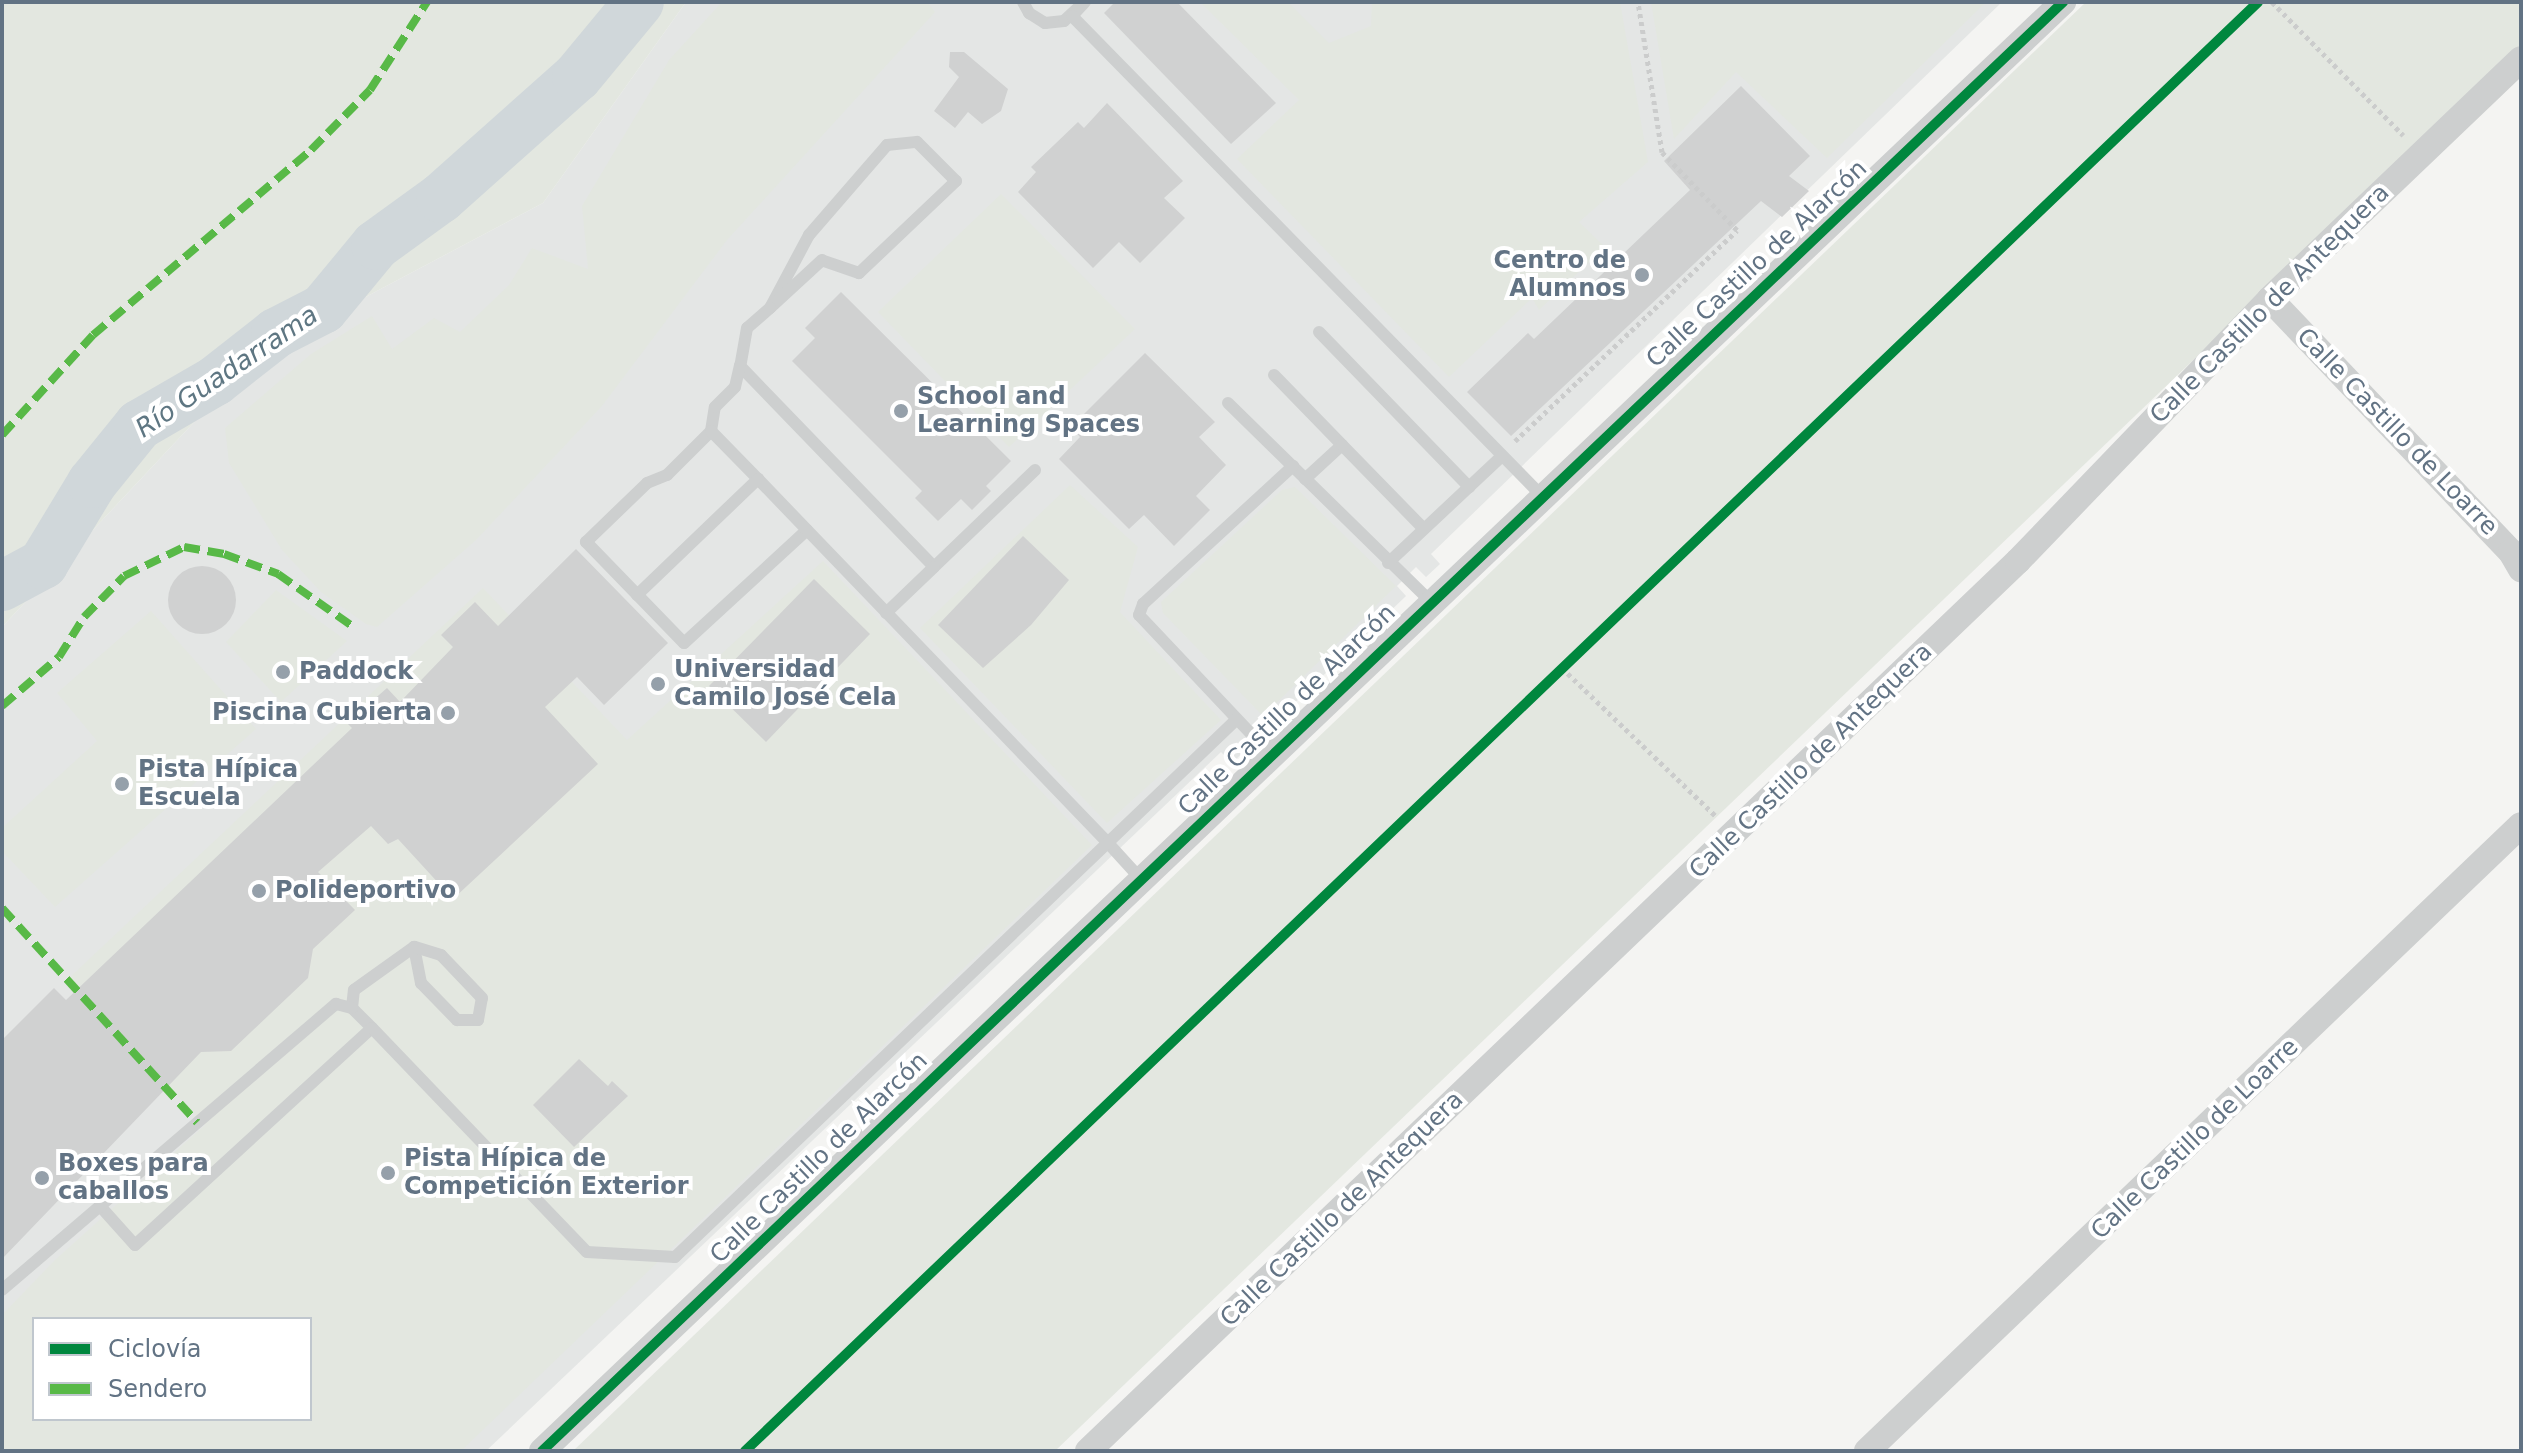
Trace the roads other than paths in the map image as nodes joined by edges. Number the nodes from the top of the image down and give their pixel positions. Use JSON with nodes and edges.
{"nodes":[{"id":1,"x":1023,"y":2,"type":"edge"},
{"id":2,"x":1082,"y":2,"type":"edge"},
{"id":3,"x":2063,"y":2,"type":"edge"},
{"id":4,"x":1072,"y":16,"type":"junction"},
{"id":5,"x":2521,"y":59,"type":"edge"},
{"id":6,"x":2270,"y":299,"type":"junction"},
{"id":7,"x":770,"y":308,"type":"junction"},
{"id":8,"x":1319,"y":332,"type":"dead end"},
{"id":9,"x":740,"y":366,"type":"junction"},
{"id":10,"x":1274,"y":375,"type":"dead end"},
{"id":11,"x":1228,"y":403,"type":"dead end"},
{"id":12,"x":711,"y":431,"type":"junction"},
{"id":13,"x":1342,"y":445,"type":"junction"},
{"id":14,"x":1500,"y":458,"type":"junction"},
{"id":15,"x":1293,"y":466,"type":"junction"},
{"id":16,"x":1035,"y":470,"type":"dead end"},
{"id":17,"x":758,"y":479,"type":"junction"},
{"id":18,"x":1305,"y":479,"type":"junction"},
{"id":19,"x":1469,"y":487,"type":"junction"},
{"id":20,"x":1541,"y":495,"type":"junction"},
{"id":21,"x":1424,"y":529,"type":"junction"},
{"id":22,"x":807,"y":530,"type":"junction"},
{"id":23,"x":1388,"y":563,"type":"junction"},
{"id":24,"x":934,"y":567,"type":"junction"},
{"id":25,"x":2521,"y":569,"type":"edge"},
{"id":26,"x":637,"y":595,"type":"junction"},
{"id":27,"x":1430,"y":601,"type":"junction"},
{"id":28,"x":886,"y":613,"type":"junction"},
{"id":29,"x":1236,"y":720,"type":"junction"},
{"id":30,"x":1270,"y":754,"type":"junction"},
{"id":31,"x":2521,"y":825,"type":"edge"},
{"id":32,"x":1108,"y":843,"type":"junction"},
{"id":33,"x":1140,"y":878,"type":"junction"},
{"id":34,"x":414,"y":947,"type":"junction"},
{"id":35,"x":352,"y":1008,"type":"junction"},
{"id":36,"x":372,"y":1028,"type":"junction"},
{"id":37,"x":100,"y":1206,"type":"junction"},
{"id":38,"x":2,"y":1290,"type":"edge"},
{"id":39,"x":542,"y":1451,"type":"edge"},
{"id":40,"x":1088,"y":1451,"type":"edge"},
{"id":41,"x":1867,"y":1451,"type":"edge"}],
"edges":[{"from":1,"to":4,"type":"lane"},
{"from":2,"to":4,"type":"lane"},
{"from":3,"to":20,"type":"street","name":"Calle Castillo de Alarcón"},
{"from":4,"to":14,"type":"lane"},
{"from":5,"to":6,"type":"street","name":"Calle Castillo de Antequera"},
{"from":6,"to":25,"type":"street","name":"Calle Castillo de Loarre"},
{"from":6,"to":40,"type":"street","name":"Calle Castillo de Antequera"},
{"from":7,"to":7,"type":"lane"},
{"from":7,"to":9,"type":"lane"},
{"from":8,"to":19,"type":"lane"},
{"from":9,"to":12,"type":"lane"},
{"from":9,"to":24,"type":"lane"},
{"from":10,"to":13,"type":"lane"},
{"from":11,"to":15,"type":"lane"},
{"from":12,"to":17,"type":"lane"},
{"from":12,"to":26,"type":"lane"},
{"from":13,"to":18,"type":"lane"},
{"from":13,"to":21,"type":"lane"},
{"from":14,"to":19,"type":"lane"},
{"from":14,"to":20,"type":"lane"},
{"from":15,"to":18,"type":"lane"},
{"from":15,"to":29,"type":"lane"},
{"from":16,"to":24,"type":"lane"},
{"from":17,"to":22,"type":"lane"},
{"from":17,"to":26,"type":"lane"},
{"from":18,"to":23,"type":"lane"},
{"from":19,"to":21,"type":"lane"},
{"from":20,"to":27,"type":"street","name":"Calle Castillo de Alarcón"},
{"from":21,"to":23,"type":"lane"},
{"from":22,"to":26,"type":"lane"},
{"from":22,"to":28,"type":"lane"},
{"from":23,"to":27,"type":"lane"},
{"from":24,"to":28,"type":"lane"},
{"from":27,"to":30,"type":"street","name":"Calle Castillo de Alarcón"},
{"from":28,"to":32,"type":"lane"},
{"from":29,"to":30,"type":"lane"},
{"from":29,"to":32,"type":"lane"},
{"from":30,"to":33,"type":"street","name":"Calle Castillo de Alarcón"},
{"from":31,"to":41,"type":"street","name":"Calle Castillo de Loarre"},
{"from":32,"to":33,"type":"lane"},
{"from":32,"to":36,"type":"lane"},
{"from":33,"to":39,"type":"street","name":"Calle Castillo de Alarcón"},
{"from":34,"to":34,"type":"lane"},
{"from":34,"to":35,"type":"lane"},
{"from":35,"to":36,"type":"lane"},
{"from":35,"to":37,"type":"lane"},
{"from":36,"to":37,"type":"lane"},
{"from":37,"to":38,"type":"lane"}]}
